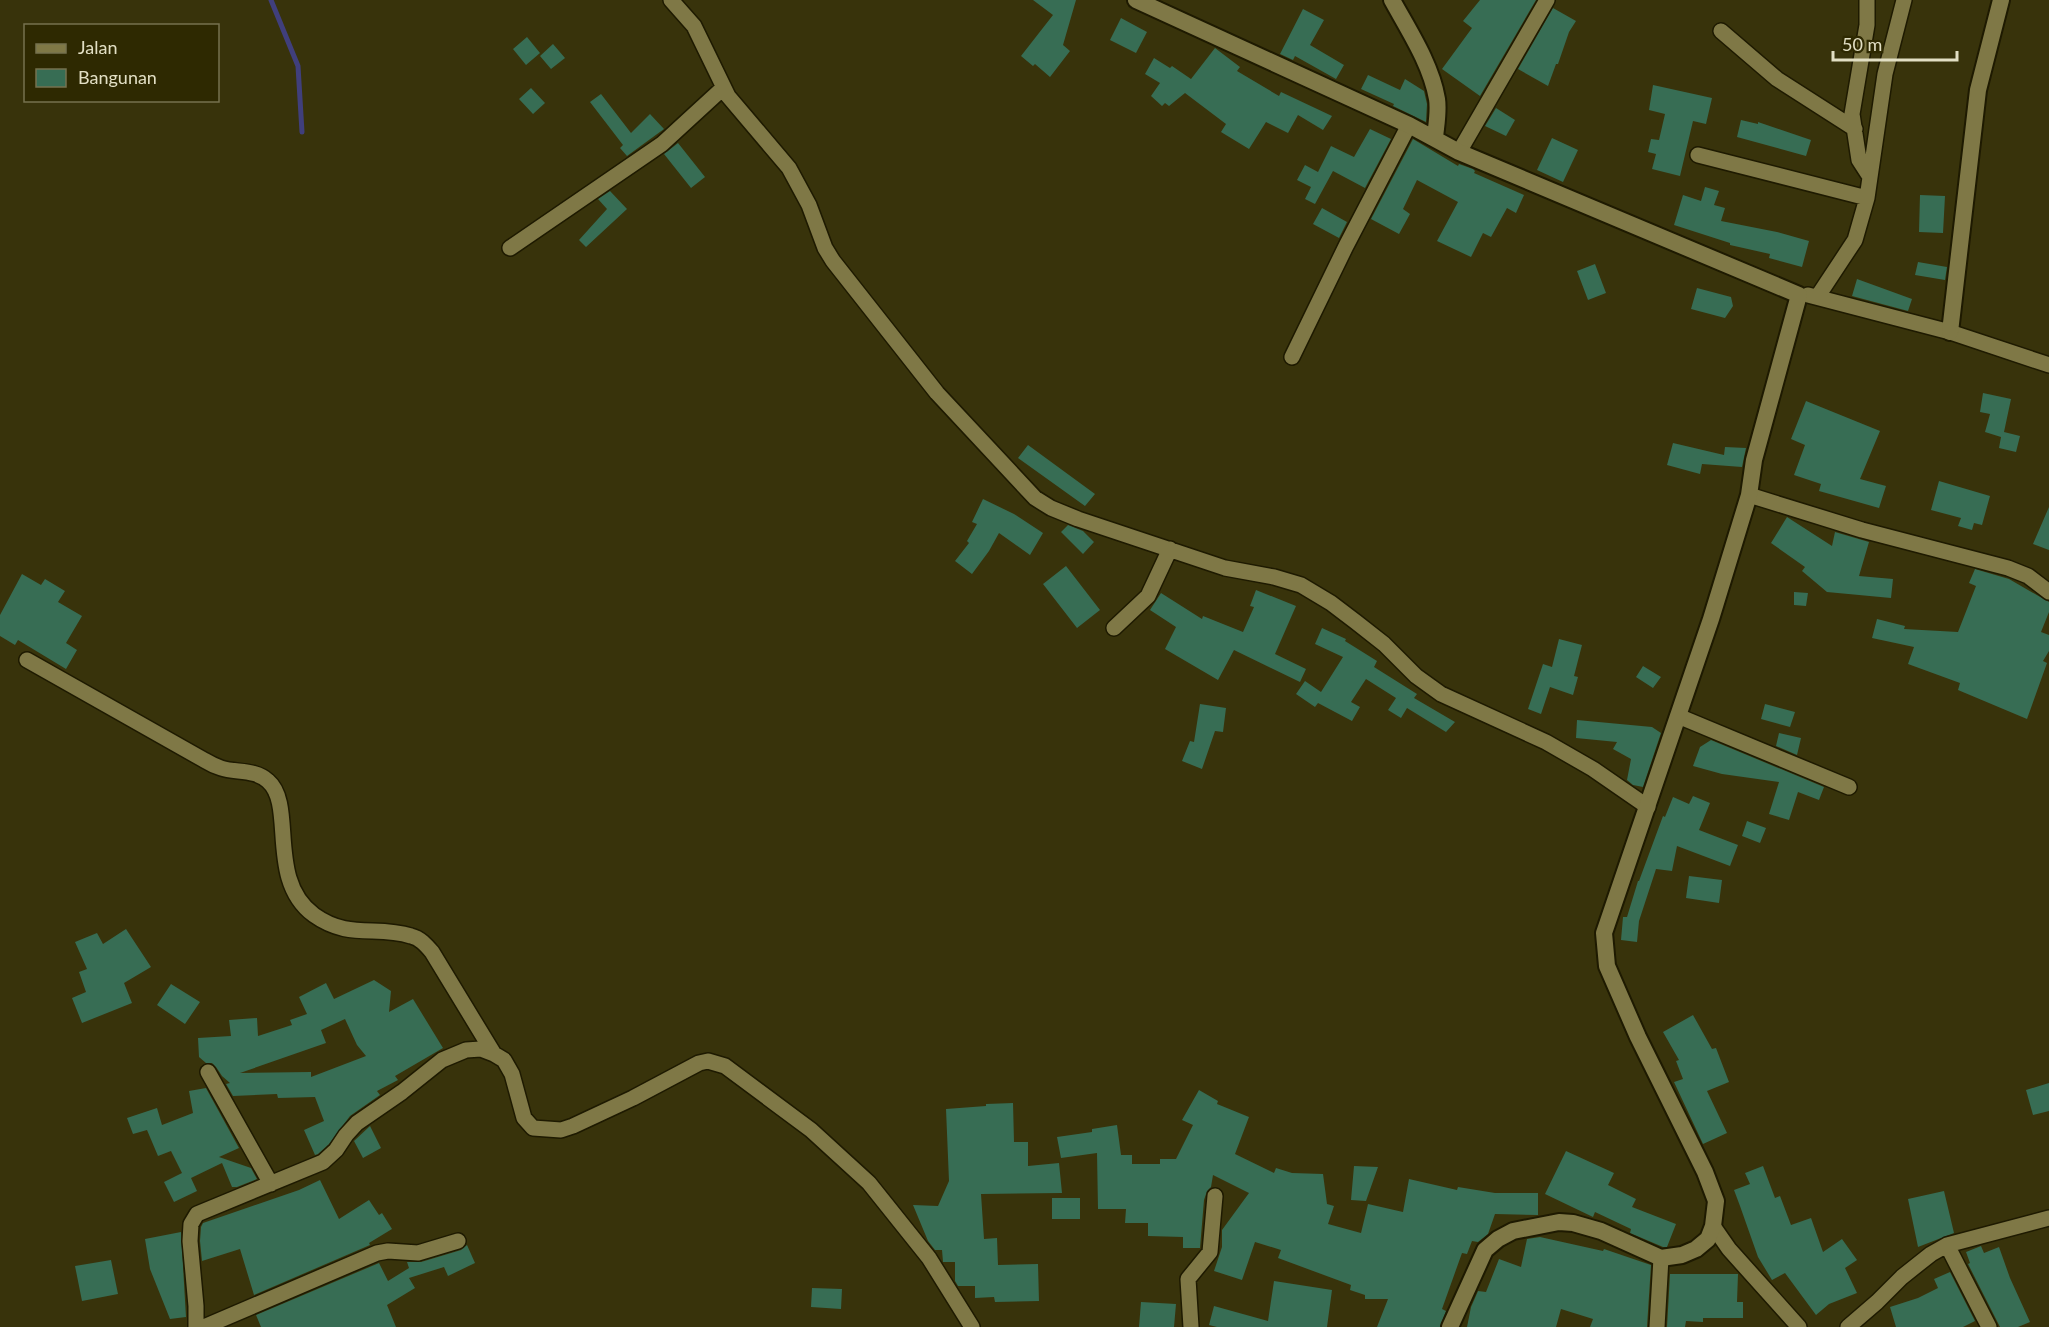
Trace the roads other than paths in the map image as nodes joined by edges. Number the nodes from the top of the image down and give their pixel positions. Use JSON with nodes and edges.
{"nodes":[{"id":1,"x":671,"y":0,"type":"edge"},
{"id":2,"x":1136,"y":0,"type":"edge"},
{"id":3,"x":1392,"y":0,"type":"edge"},
{"id":4,"x":1547,"y":0,"type":"edge"},
{"id":5,"x":1867,"y":0,"type":"edge"},
{"id":6,"x":1904,"y":0,"type":"edge"},
{"id":7,"x":2001,"y":0,"type":"edge"},
{"id":8,"x":1721,"y":32,"type":"dead end"},
{"id":9,"x":723,"y":88,"type":"junction"},
{"id":10,"x":1409,"y":124,"type":"junction"},
{"id":11,"x":1855,"y":129,"type":"junction"},
{"id":12,"x":1435,"y":138,"type":"junction"},
{"id":13,"x":1459,"y":152,"type":"junction"},
{"id":14,"x":1698,"y":155,"type":"dead end"},
{"id":15,"x":1870,"y":177,"type":"junction"},
{"id":16,"x":1867,"y":198,"type":"junction"},
{"id":17,"x":510,"y":248,"type":"dead end"},
{"id":18,"x":1799,"y":295,"type":"junction"},
{"id":19,"x":1818,"y":296,"type":"junction"},
{"id":20,"x":1950,"y":332,"type":"junction"},
{"id":21,"x":1292,"y":357,"type":"dead end"},
{"id":22,"x":2049,"y":365,"type":"edge"},
{"id":23,"x":1749,"y":495,"type":"junction"},
{"id":24,"x":1170,"y":549,"type":"junction"},
{"id":25,"x":2049,"y":592,"type":"edge"},
{"id":26,"x":1114,"y":628,"type":"dead end"},
{"id":27,"x":27,"y":660,"type":"dead end"},
{"id":28,"x":1678,"y":716,"type":"junction"},
{"id":29,"x":1849,"y":787,"type":"dead end"},
{"id":30,"x":1648,"y":807,"type":"junction"},
{"id":31,"x":494,"y":1054,"type":"junction"},
{"id":32,"x":208,"y":1072,"type":"dead end"},
{"id":33,"x":271,"y":1184,"type":"junction"},
{"id":34,"x":1215,"y":1196,"type":"dead end"},
{"id":35,"x":2049,"y":1218,"type":"edge"},
{"id":36,"x":1713,"y":1226,"type":"junction"},
{"id":37,"x":458,"y":1240,"type":"dead end"},
{"id":38,"x":1947,"y":1245,"type":"junction"},
{"id":39,"x":1661,"y":1258,"type":"junction"},
{"id":40,"x":196,"y":1327,"type":"edge"},
{"id":41,"x":204,"y":1327,"type":"edge"},
{"id":42,"x":972,"y":1327,"type":"edge"},
{"id":43,"x":1191,"y":1327,"type":"edge"},
{"id":44,"x":1450,"y":1327,"type":"edge"},
{"id":45,"x":1657,"y":1327,"type":"edge"},
{"id":46,"x":1799,"y":1327,"type":"edge"},
{"id":47,"x":1848,"y":1327,"type":"edge"},
{"id":48,"x":1989,"y":1327,"type":"edge"}],
"edges":[{"from":1,"to":9,"type":"street"},
{"from":2,"to":10,"type":"street"},
{"from":3,"to":12,"type":"street"},
{"from":4,"to":13,"type":"street"},
{"from":5,"to":11,"type":"street"},
{"from":6,"to":15,"type":"street"},
{"from":7,"to":20,"type":"street"},
{"from":8,"to":11,"type":"street"},
{"from":9,"to":17,"type":"street"},
{"from":9,"to":24,"type":"street"},
{"from":10,"to":12,"type":"street"},
{"from":10,"to":21,"type":"street"},
{"from":11,"to":15,"type":"street"},
{"from":12,"to":13,"type":"street"},
{"from":13,"to":18,"type":"street"},
{"from":14,"to":16,"type":"street"},
{"from":15,"to":16,"type":"street"},
{"from":16,"to":19,"type":"street"},
{"from":18,"to":19,"type":"street"},
{"from":18,"to":23,"type":"street"},
{"from":19,"to":20,"type":"street"},
{"from":20,"to":22,"type":"street"},
{"from":23,"to":25,"type":"street"},
{"from":23,"to":28,"type":"street"},
{"from":24,"to":26,"type":"street"},
{"from":24,"to":30,"type":"street"},
{"from":27,"to":31,"type":"street"},
{"from":28,"to":29,"type":"street"},
{"from":28,"to":30,"type":"street"},
{"from":30,"to":36,"type":"street"},
{"from":31,"to":33,"type":"street"},
{"from":31,"to":42,"type":"street"},
{"from":32,"to":33,"type":"street"},
{"from":33,"to":40,"type":"street"},
{"from":34,"to":43,"type":"street"},
{"from":35,"to":38,"type":"street"},
{"from":36,"to":39,"type":"street"},
{"from":36,"to":46,"type":"street"},
{"from":37,"to":41,"type":"street"},
{"from":38,"to":47,"type":"street"},
{"from":38,"to":48,"type":"street"},
{"from":39,"to":44,"type":"street"},
{"from":39,"to":45,"type":"street"}]}
